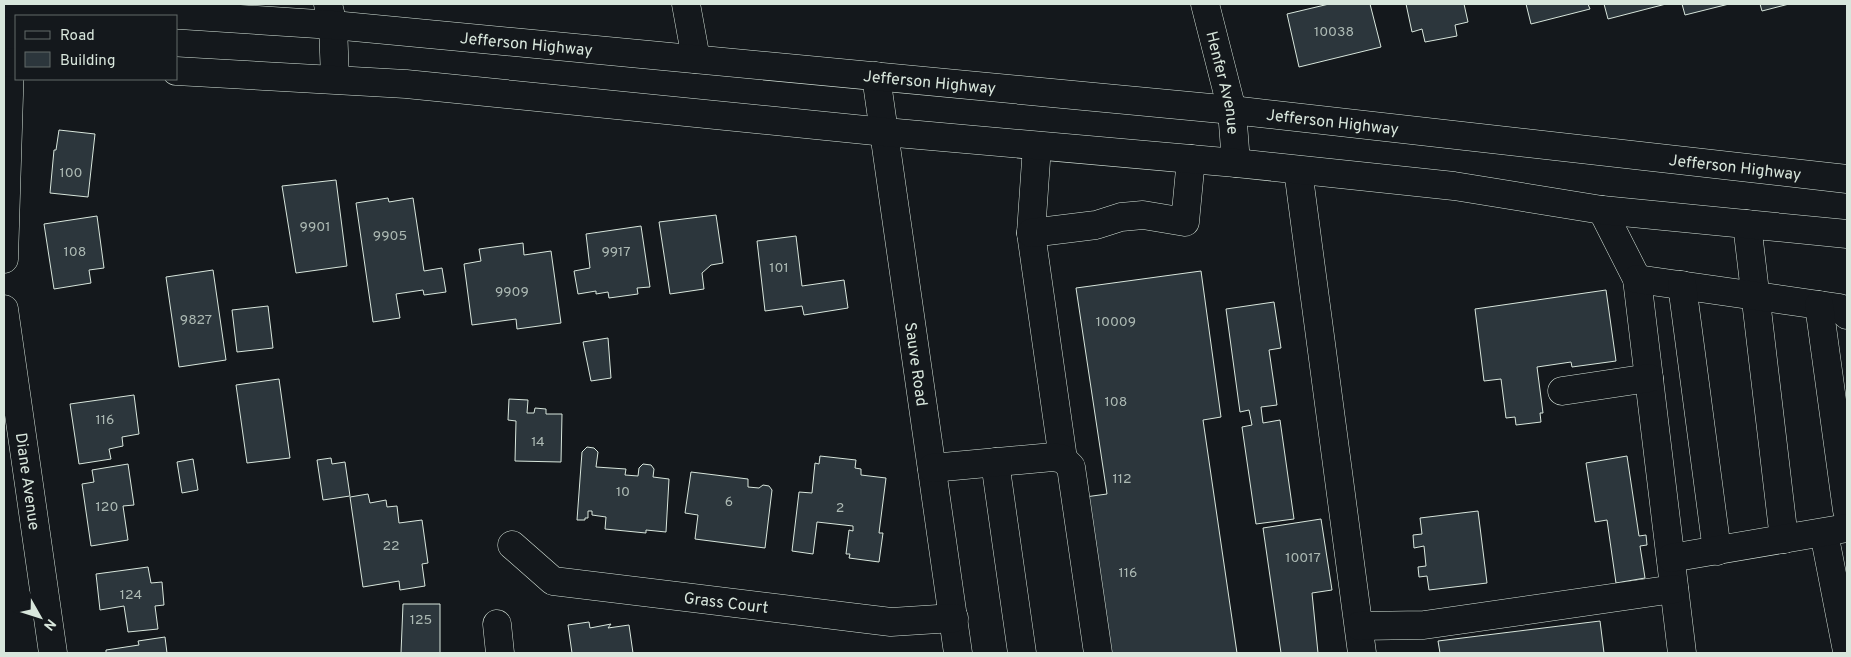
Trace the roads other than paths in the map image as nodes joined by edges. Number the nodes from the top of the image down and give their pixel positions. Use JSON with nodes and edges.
{"nodes":[{"id":1,"x":9,"y":4,"type":"edge"},
{"id":2,"x":14,"y":4,"type":"edge"},
{"id":3,"x":686,"y":4,"type":"edge"},
{"id":4,"x":1205,"y":4,"type":"edge"},
{"id":5,"x":331,"y":14,"type":"edge"},
{"id":6,"x":696,"y":59,"type":"junction"},
{"id":7,"x":10,"y":62,"type":"edge"},
{"id":8,"x":178,"y":71,"type":"edge"},
{"id":9,"x":876,"y":76,"type":"junction"},
{"id":10,"x":335,"y":78,"type":"junction"},
{"id":11,"x":1232,"y":110,"type":"junction"},
{"id":12,"x":885,"y":132,"type":"junction"},
{"id":13,"x":1037,"y":146,"type":"junction"},
{"id":14,"x":1190,"y":159,"type":"junction"},
{"id":15,"x":1236,"y":163,"type":"junction"},
{"id":16,"x":1298,"y":170,"type":"junction"},
{"id":17,"x":1847,"y":179,"type":"edge"},
{"id":18,"x":1602,"y":210,"type":"junction"},
{"id":19,"x":1747,"y":224,"type":"junction"},
{"id":20,"x":1031,"y":233,"type":"junction"},
{"id":21,"x":1847,"y":234,"type":"edge"},
{"id":22,"x":4,"y":259,"type":"edge"},
{"id":23,"x":1637,"y":279,"type":"junction"},
{"id":24,"x":1682,"y":285,"type":"junction"},
{"id":25,"x":1756,"y":296,"type":"junction"},
{"id":26,"x":1819,"y":305,"type":"junction"},
{"id":27,"x":4,"y":309,"type":"edge"},
{"id":28,"x":1847,"y":315,"type":"edge"},
{"id":29,"x":1649,"y":378,"type":"junction"},
{"id":30,"x":1562,"y":391,"type":"dead end"},
{"id":31,"x":1063,"y":460,"type":"junction"},
{"id":32,"x":994,"y":462,"type":"junction"},
{"id":33,"x":932,"y":468,"type":"junction"},
{"id":34,"x":1847,"y":510,"type":"edge"},
{"id":35,"x":1835,"y":531,"type":"edge"},
{"id":36,"x":1784,"y":539,"type":"junction"},
{"id":37,"x":512,"y":545,"type":"dead end"},
{"id":38,"x":1717,"y":551,"type":"junction"},
{"id":39,"x":1671,"y":558,"type":"junction"},
{"id":40,"x":1674,"y":589,"type":"junction"},
{"id":41,"x":954,"y":618,"type":"junction"},
{"id":42,"x":497,"y":624,"type":"dead end"},
{"id":43,"x":1359,"y":626,"type":"junction"},
{"id":44,"x":1847,"y":651,"type":"edge"},
{"id":45,"x":53,"y":653,"type":"edge"},
{"id":46,"x":500,"y":653,"type":"edge"},
{"id":47,"x":958,"y":653,"type":"edge"},
{"id":48,"x":1022,"y":653,"type":"edge"},
{"id":49,"x":1098,"y":653,"type":"edge"},
{"id":50,"x":1362,"y":653,"type":"edge"},
{"id":51,"x":1682,"y":653,"type":"edge"}],
"edges":[{"from":1,"to":2,"type":"main road","name":"Jefferson Highway"},
{"from":2,"to":5,"type":"main road","name":"Jefferson Highway"},
{"from":2,"to":7,"type":"main road"},
{"from":3,"to":6,"type":"main road"},
{"from":4,"to":11,"type":"main road","name":"Henfer Avenue"},
{"from":5,"to":6,"type":"main road","name":"Jefferson Highway"},
{"from":5,"to":10,"type":"main road"},
{"from":6,"to":9,"type":"main road","name":"Jefferson Highway"},
{"from":7,"to":22,"type":"main road"},
{"from":8,"to":10,"type":"main road"},
{"from":9,"to":11,"type":"main road","name":"Jefferson Highway"},
{"from":9,"to":12,"type":"main road","name":"Sauve Road"},
{"from":10,"to":12,"type":"main road"},
{"from":11,"to":15,"type":"main road","name":"Henfer Avenue"},
{"from":11,"to":17,"type":"main road","name":"Jefferson Highway"},
{"from":12,"to":13,"type":"main road"},
{"from":12,"to":33,"type":"main road","name":"Sauve Road"},
{"from":13,"to":14,"type":"main road"},
{"from":13,"to":20,"type":"main road"},
{"from":14,"to":15,"type":"main road"},
{"from":14,"to":20,"type":"main road"},
{"from":15,"to":16,"type":"main road"},
{"from":16,"to":18,"type":"main road"},
{"from":16,"to":43,"type":"main road"},
{"from":18,"to":19,"type":"main road"},
{"from":18,"to":23,"type":"main road"},
{"from":19,"to":21,"type":"main road"},
{"from":19,"to":25,"type":"main road"},
{"from":20,"to":31,"type":"main road"},
{"from":23,"to":24,"type":"main road"},
{"from":23,"to":29,"type":"main road"},
{"from":24,"to":25,"type":"main road"},
{"from":24,"to":38,"type":"main road"},
{"from":25,"to":26,"type":"main road"},
{"from":25,"to":36,"type":"main road"},
{"from":26,"to":28,"type":"main road"},
{"from":26,"to":34,"type":"main road"},
{"from":27,"to":45,"type":"main road","name":"Diane Avenue"},
{"from":29,"to":30,"type":"main road"},
{"from":29,"to":39,"type":"main road"},
{"from":31,"to":32,"type":"main road"},
{"from":31,"to":49,"type":"main road"},
{"from":32,"to":33,"type":"main road"},
{"from":32,"to":48,"type":"main road"},
{"from":33,"to":41,"type":"main road","name":"Sauve Road"},
{"from":35,"to":36,"type":"main road"},
{"from":35,"to":44,"type":"main road"},
{"from":36,"to":38,"type":"main road"},
{"from":37,"to":41,"type":"main road","name":"Grass Court"},
{"from":38,"to":39,"type":"main road"},
{"from":39,"to":40,"type":"main road"},
{"from":40,"to":43,"type":"main road"},
{"from":40,"to":51,"type":"main road"},
{"from":41,"to":47,"type":"main road","name":"Sauve Road"},
{"from":42,"to":46,"type":"main road"},
{"from":43,"to":50,"type":"main road"}]}
